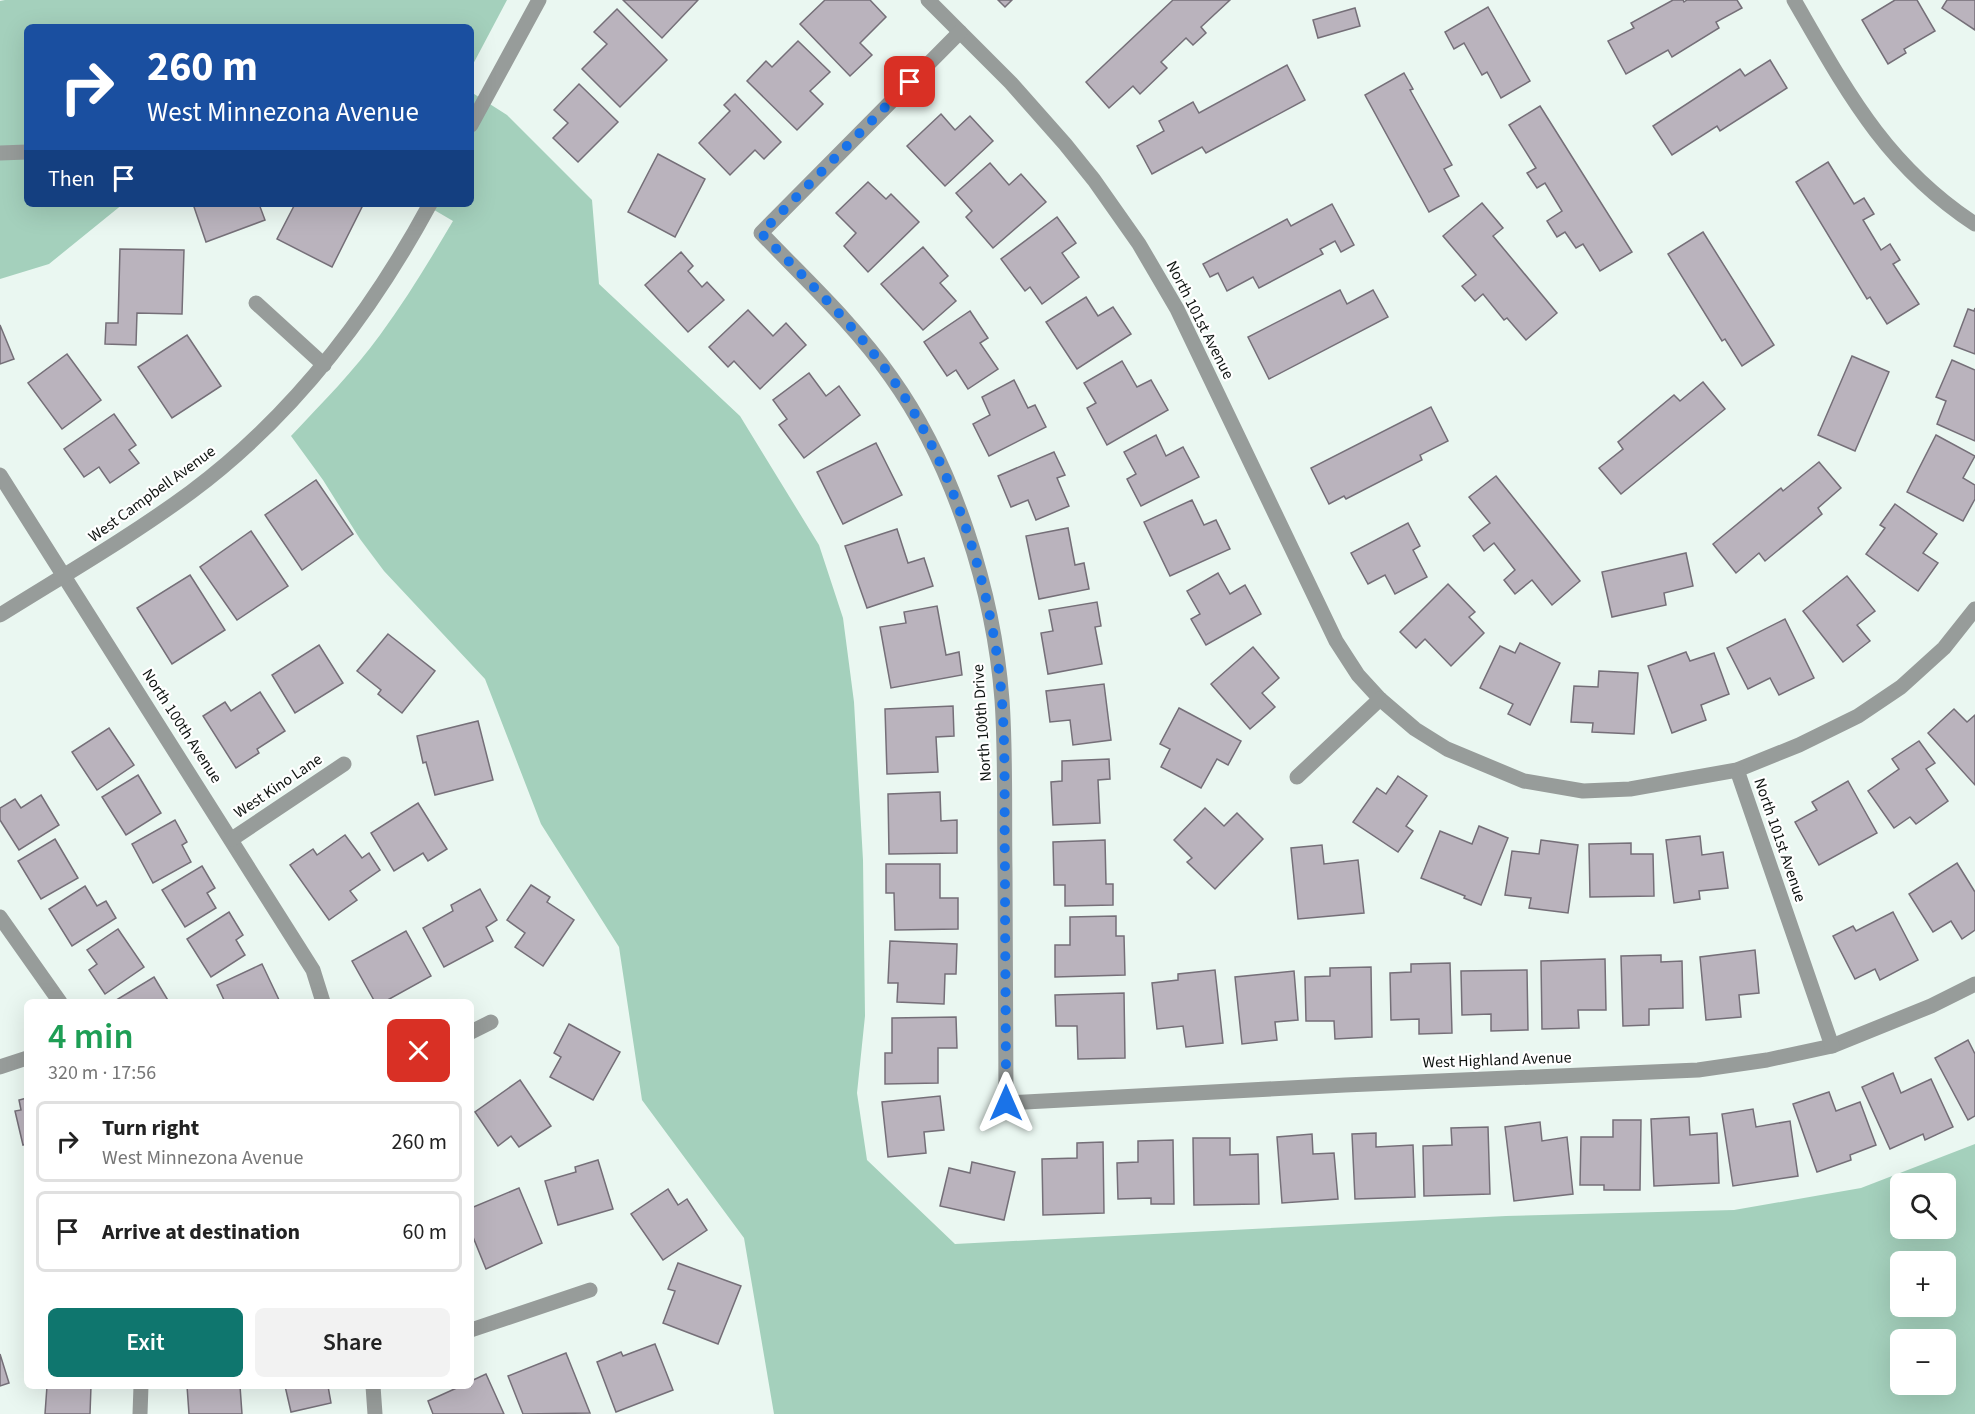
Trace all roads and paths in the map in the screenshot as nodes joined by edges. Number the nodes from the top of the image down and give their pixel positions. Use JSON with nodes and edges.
{"nodes":[{"id":1,"x":539,"y":0,"type":"edge"},
{"id":2,"x":928,"y":0,"type":"edge"},
{"id":3,"x":1794,"y":0,"type":"edge"},
{"id":4,"x":960,"y":32,"type":"junction"},
{"id":5,"x":474,"y":119,"type":"edge"},
{"id":6,"x":24,"y":152,"type":"edge"},
{"id":7,"x":0,"y":153,"type":"edge"},
{"id":8,"x":428,"y":207,"type":"edge"},
{"id":9,"x":1975,"y":224,"type":"edge"},
{"id":10,"x":256,"y":303,"type":"dead end"},
{"id":11,"x":324,"y":366,"type":"junction"},
{"id":12,"x":0,"y":475,"type":"edge"},
{"id":13,"x":64,"y":575,"type":"junction"},
{"id":14,"x":1975,"y":609,"type":"edge"},
{"id":15,"x":0,"y":615,"type":"edge"},
{"id":16,"x":1380,"y":699,"type":"junction"},
{"id":17,"x":344,"y":764,"type":"dead end"},
{"id":18,"x":1737,"y":770,"type":"junction"},
{"id":19,"x":1297,"y":777,"type":"dead end"},
{"id":20,"x":232,"y":839,"type":"junction"},
{"id":21,"x":0,"y":917,"type":"edge"},
{"id":22,"x":1975,"y":984,"type":"edge"},
{"id":23,"x":58,"y":999,"type":"edge"},
{"id":24,"x":322,"y":999,"type":"edge"},
{"id":25,"x":491,"y":1022,"type":"dead end"},
{"id":26,"x":474,"y":1030,"type":"edge"},
{"id":27,"x":1832,"y":1046,"type":"junction"},
{"id":28,"x":24,"y":1059,"type":"edge"},
{"id":29,"x":0,"y":1067,"type":"edge"},
{"id":30,"x":1006,"y":1103,"type":"joint"},
{"id":31,"x":590,"y":1290,"type":"dead end"},
{"id":32,"x":474,"y":1329,"type":"edge"},
{"id":33,"x":141,"y":1389,"type":"edge"},
{"id":34,"x":373,"y":1389,"type":"edge"},
{"id":35,"x":140,"y":1414,"type":"edge"},
{"id":36,"x":375,"y":1414,"type":"edge"}],
"edges":[{"from":1,"to":5,"type":"street"},
{"from":2,"to":4,"type":"street","name":"North 101st Avenue"},
{"from":3,"to":9,"type":"street"},
{"from":4,"to":16,"type":"street","name":"North 101st Avenue"},
{"from":4,"to":30,"type":"street","name":"North 100th Drive"},
{"from":6,"to":7,"type":"street"},
{"from":8,"to":11,"type":"street","name":"West Campbell Avenue"},
{"from":10,"to":11,"type":"street"},
{"from":11,"to":13,"type":"street","name":"West Campbell Avenue"},
{"from":12,"to":13,"type":"street","name":"North 100th Avenue"},
{"from":13,"to":15,"type":"street","name":"West Campbell Avenue"},
{"from":13,"to":20,"type":"street","name":"North 100th Avenue"},
{"from":14,"to":18,"type":"street"},
{"from":16,"to":18,"type":"street","name":"North 101st Avenue"},
{"from":16,"to":19,"type":"street"},
{"from":17,"to":20,"type":"street","name":"West Kino Lane"},
{"from":18,"to":27,"type":"street","name":"North 101st Avenue"},
{"from":20,"to":24,"type":"street","name":"North 100th Avenue"},
{"from":21,"to":23,"type":"street"},
{"from":22,"to":27,"type":"street","name":"West Highland Avenue"},
{"from":25,"to":26,"type":"street"},
{"from":27,"to":30,"type":"street","name":"West Highland Avenue"},
{"from":28,"to":29,"type":"street"},
{"from":31,"to":32,"type":"street"},
{"from":33,"to":35,"type":"street"},
{"from":34,"to":36,"type":"street"}]}
